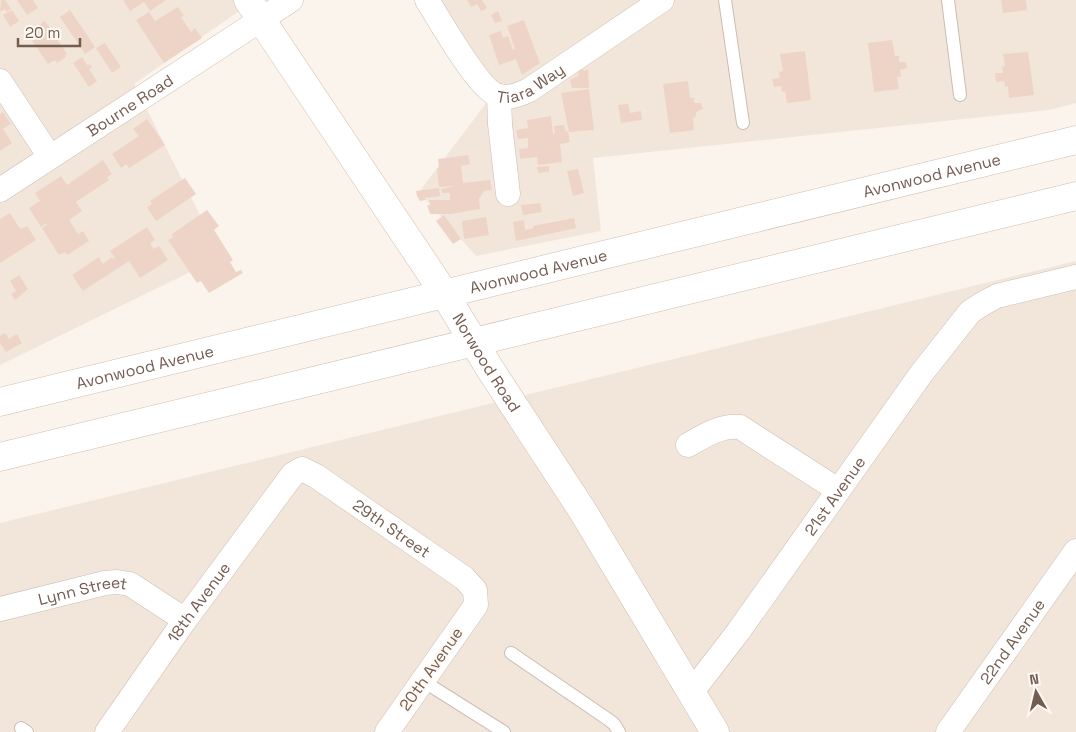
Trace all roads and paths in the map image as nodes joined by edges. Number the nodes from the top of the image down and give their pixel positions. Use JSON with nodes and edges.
{"nodes":[{"id":1,"x":291,"y":0,"type":"edge"},
{"id":2,"x":427,"y":0,"type":"edge"},
{"id":3,"x":662,"y":0,"type":"edge"},
{"id":4,"x":948,"y":0,"type":"edge"},
{"id":5,"x":728,"y":1,"type":"edge"},
{"id":6,"x":254,"y":10,"type":"edge"},
{"id":7,"x":0,"y":81,"type":"edge"},
{"id":8,"x":960,"y":95,"type":"dead end"},
{"id":9,"x":499,"y":96,"type":"junction"},
{"id":10,"x":743,"y":124,"type":"dead end"},
{"id":11,"x":1076,"y":140,"type":"edge"},
{"id":12,"x":50,"y":157,"type":"junction"},
{"id":13,"x":0,"y":190,"type":"edge"},
{"id":14,"x":508,"y":194,"type":"dead end"},
{"id":15,"x":1076,"y":196,"type":"edge"},
{"id":16,"x":1076,"y":277,"type":"edge"},
{"id":17,"x":444,"y":293,"type":"junction"},
{"id":18,"x":474,"y":342,"type":"junction"},
{"id":19,"x":0,"y":402,"type":"edge"},
{"id":20,"x":688,"y":445,"type":"dead end"},
{"id":21,"x":0,"y":458,"type":"edge"},
{"id":22,"x":293,"y":474,"type":"joint"},
{"id":23,"x":838,"y":490,"type":"junction"},
{"id":24,"x":1076,"y":551,"type":"edge"},
{"id":25,"x":476,"y":605,"type":"joint"},
{"id":26,"x":0,"y":609,"type":"edge"},
{"id":27,"x":185,"y":620,"type":"junction"},
{"id":28,"x":511,"y":653,"type":"dead end"},
{"id":29,"x":423,"y":680,"type":"junction"},
{"id":30,"x":691,"y":693,"type":"junction"},
{"id":31,"x":107,"y":732,"type":"edge"},
{"id":32,"x":387,"y":732,"type":"edge"},
{"id":33,"x":504,"y":732,"type":"edge"},
{"id":34,"x":619,"y":732,"type":"edge"},
{"id":35,"x":715,"y":732,"type":"edge"},
{"id":36,"x":948,"y":732,"type":"edge"}],
"edges":[{"from":1,"to":6,"type":"street","name":"Bourne Road"},
{"from":2,"to":9,"type":"street","name":"Tiara Way"},
{"from":3,"to":9,"type":"street","name":"Tiara Way"},
{"from":4,"to":8,"type":"lane"},
{"from":5,"to":10,"type":"lane"},
{"from":6,"to":12,"type":"street","name":"Bourne Road"},
{"from":6,"to":17,"type":"main road","name":"Norwood Road"},
{"from":7,"to":12,"type":"street"},
{"from":9,"to":14,"type":"street"},
{"from":11,"to":17,"type":"main road","name":"Avonwood Avenue"},
{"from":12,"to":13,"type":"street","name":"Bourne Road"},
{"from":15,"to":18,"type":"main road"},
{"from":16,"to":23,"type":"street","name":"21st Avenue"},
{"from":17,"to":18,"type":"main road","name":"Norwood Road"},
{"from":17,"to":19,"type":"main road","name":"Avonwood Avenue"},
{"from":18,"to":21,"type":"main road"},
{"from":18,"to":30,"type":"main road","name":"Norwood Road"},
{"from":20,"to":23,"type":"street"},
{"from":22,"to":25,"type":"street","name":"29th Street"},
{"from":22,"to":27,"type":"street","name":"18th Avenue"},
{"from":23,"to":30,"type":"street","name":"21st Avenue"},
{"from":24,"to":36,"type":"street","name":"22nd Avenue"},
{"from":25,"to":29,"type":"street","name":"20th Avenue"},
{"from":26,"to":27,"type":"street","name":"Lynn Street"},
{"from":27,"to":31,"type":"street","name":"18th Avenue"},
{"from":28,"to":34,"type":"lane"},
{"from":29,"to":32,"type":"street","name":"20th Avenue"},
{"from":29,"to":33,"type":"lane"},
{"from":30,"to":35,"type":"main road","name":"Norwood Road"}]}
